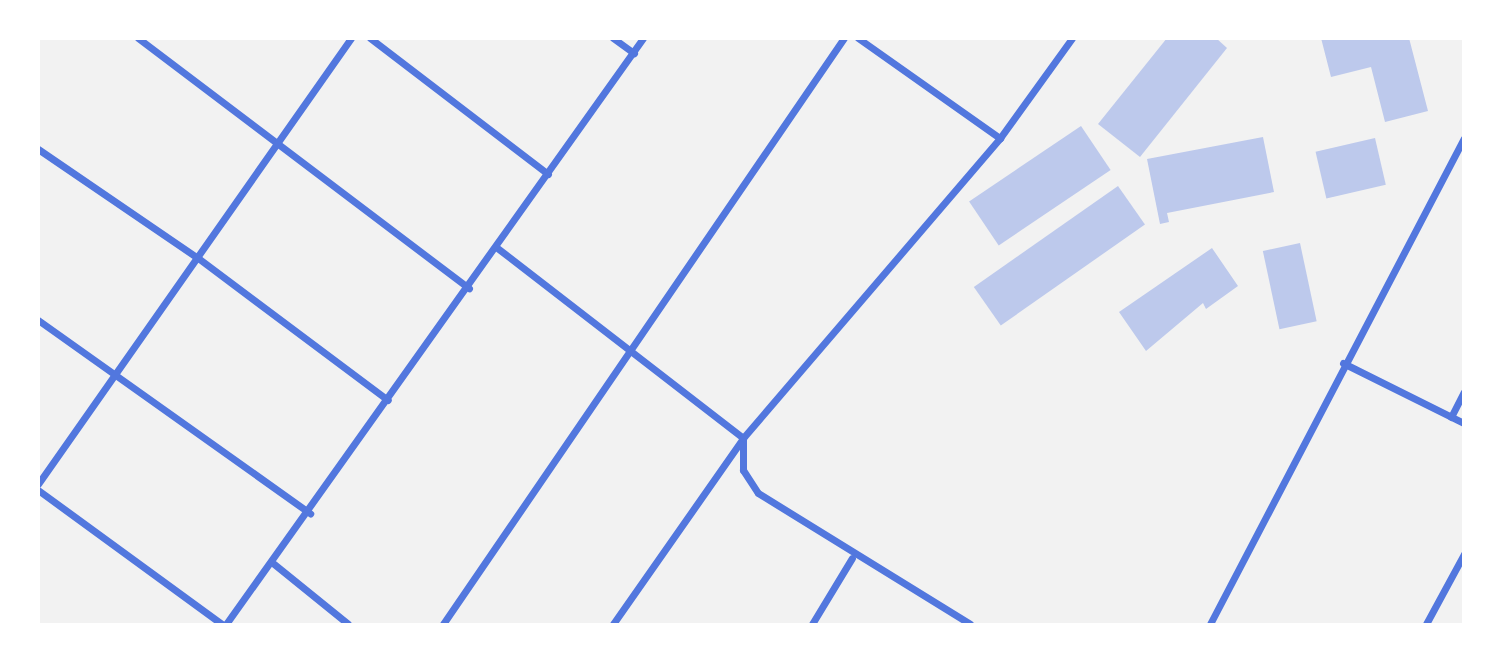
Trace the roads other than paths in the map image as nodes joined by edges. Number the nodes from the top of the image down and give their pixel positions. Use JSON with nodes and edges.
{"nodes":[{"id":1,"x":138,"y":38,"type":"edge"},
{"id":2,"x":351,"y":38,"type":"edge"},
{"id":3,"x":370,"y":38,"type":"edge"},
{"id":4,"x":613,"y":38,"type":"edge"},
{"id":5,"x":643,"y":38,"type":"edge"},
{"id":6,"x":844,"y":38,"type":"edge"},
{"id":7,"x":858,"y":38,"type":"edge"},
{"id":8,"x":1072,"y":38,"type":"edge"},
{"id":9,"x":634,"y":53,"type":"junction"},
{"id":10,"x":1000,"y":138,"type":"junction"},
{"id":11,"x":1464,"y":138,"type":"edge"},
{"id":12,"x":276,"y":146,"type":"junction"},
{"id":13,"x":38,"y":149,"type":"edge"},
{"id":14,"x":548,"y":174,"type":"junction"},
{"id":15,"x":496,"y":247,"type":"junction"},
{"id":16,"x":198,"y":258,"type":"junction"},
{"id":17,"x":469,"y":288,"type":"junction"},
{"id":18,"x":38,"y":320,"type":"edge"},
{"id":19,"x":630,"y":349,"type":"junction"},
{"id":20,"x":1343,"y":363,"type":"junction"},
{"id":21,"x":118,"y":378,"type":"junction"},
{"id":22,"x":1464,"y":392,"type":"edge"},
{"id":23,"x":388,"y":400,"type":"junction"},
{"id":24,"x":1451,"y":417,"type":"junction"},
{"id":25,"x":1464,"y":423,"type":"edge"},
{"id":26,"x":743,"y":438,"type":"junction"},
{"id":27,"x":38,"y":484,"type":"edge"},
{"id":28,"x":38,"y":490,"type":"edge"},
{"id":29,"x":310,"y":513,"type":"junction"},
{"id":30,"x":1464,"y":554,"type":"edge"},
{"id":31,"x":852,"y":558,"type":"junction"},
{"id":32,"x":274,"y":564,"type":"junction"},
{"id":33,"x":224,"y":625,"type":"edge"},
{"id":34,"x":348,"y":625,"type":"edge"},
{"id":35,"x":443,"y":625,"type":"edge"},
{"id":36,"x":613,"y":625,"type":"edge"},
{"id":37,"x":812,"y":625,"type":"edge"},
{"id":38,"x":970,"y":625,"type":"edge"},
{"id":39,"x":1210,"y":625,"type":"edge"},
{"id":40,"x":1426,"y":625,"type":"edge"}],
"edges":[{"from":1,"to":12,"type":"street"},
{"from":2,"to":12,"type":"street"},
{"from":3,"to":14,"type":"street"},
{"from":4,"to":9,"type":"street"},
{"from":5,"to":9,"type":"street"},
{"from":6,"to":19,"type":"street"},
{"from":7,"to":10,"type":"street"},
{"from":8,"to":10,"type":"street"},
{"from":9,"to":14,"type":"street"},
{"from":10,"to":26,"type":"street"},
{"from":11,"to":20,"type":"street"},
{"from":12,"to":16,"type":"street"},
{"from":12,"to":17,"type":"street"},
{"from":13,"to":16,"type":"street"},
{"from":14,"to":15,"type":"street"},
{"from":15,"to":17,"type":"street"},
{"from":15,"to":19,"type":"street"},
{"from":16,"to":21,"type":"street"},
{"from":16,"to":23,"type":"street"},
{"from":17,"to":23,"type":"street"},
{"from":18,"to":21,"type":"street"},
{"from":19,"to":26,"type":"street"},
{"from":19,"to":35,"type":"street"},
{"from":20,"to":24,"type":"street"},
{"from":20,"to":39,"type":"street"},
{"from":21,"to":27,"type":"street"},
{"from":21,"to":29,"type":"street"},
{"from":22,"to":24,"type":"street"},
{"from":23,"to":29,"type":"street"},
{"from":24,"to":25,"type":"street"},
{"from":26,"to":31,"type":"street"},
{"from":26,"to":36,"type":"street"},
{"from":28,"to":33,"type":"street"},
{"from":29,"to":32,"type":"street"},
{"from":30,"to":40,"type":"street"},
{"from":31,"to":37,"type":"street"},
{"from":31,"to":38,"type":"street"},
{"from":32,"to":33,"type":"street"},
{"from":32,"to":34,"type":"street"}]}
